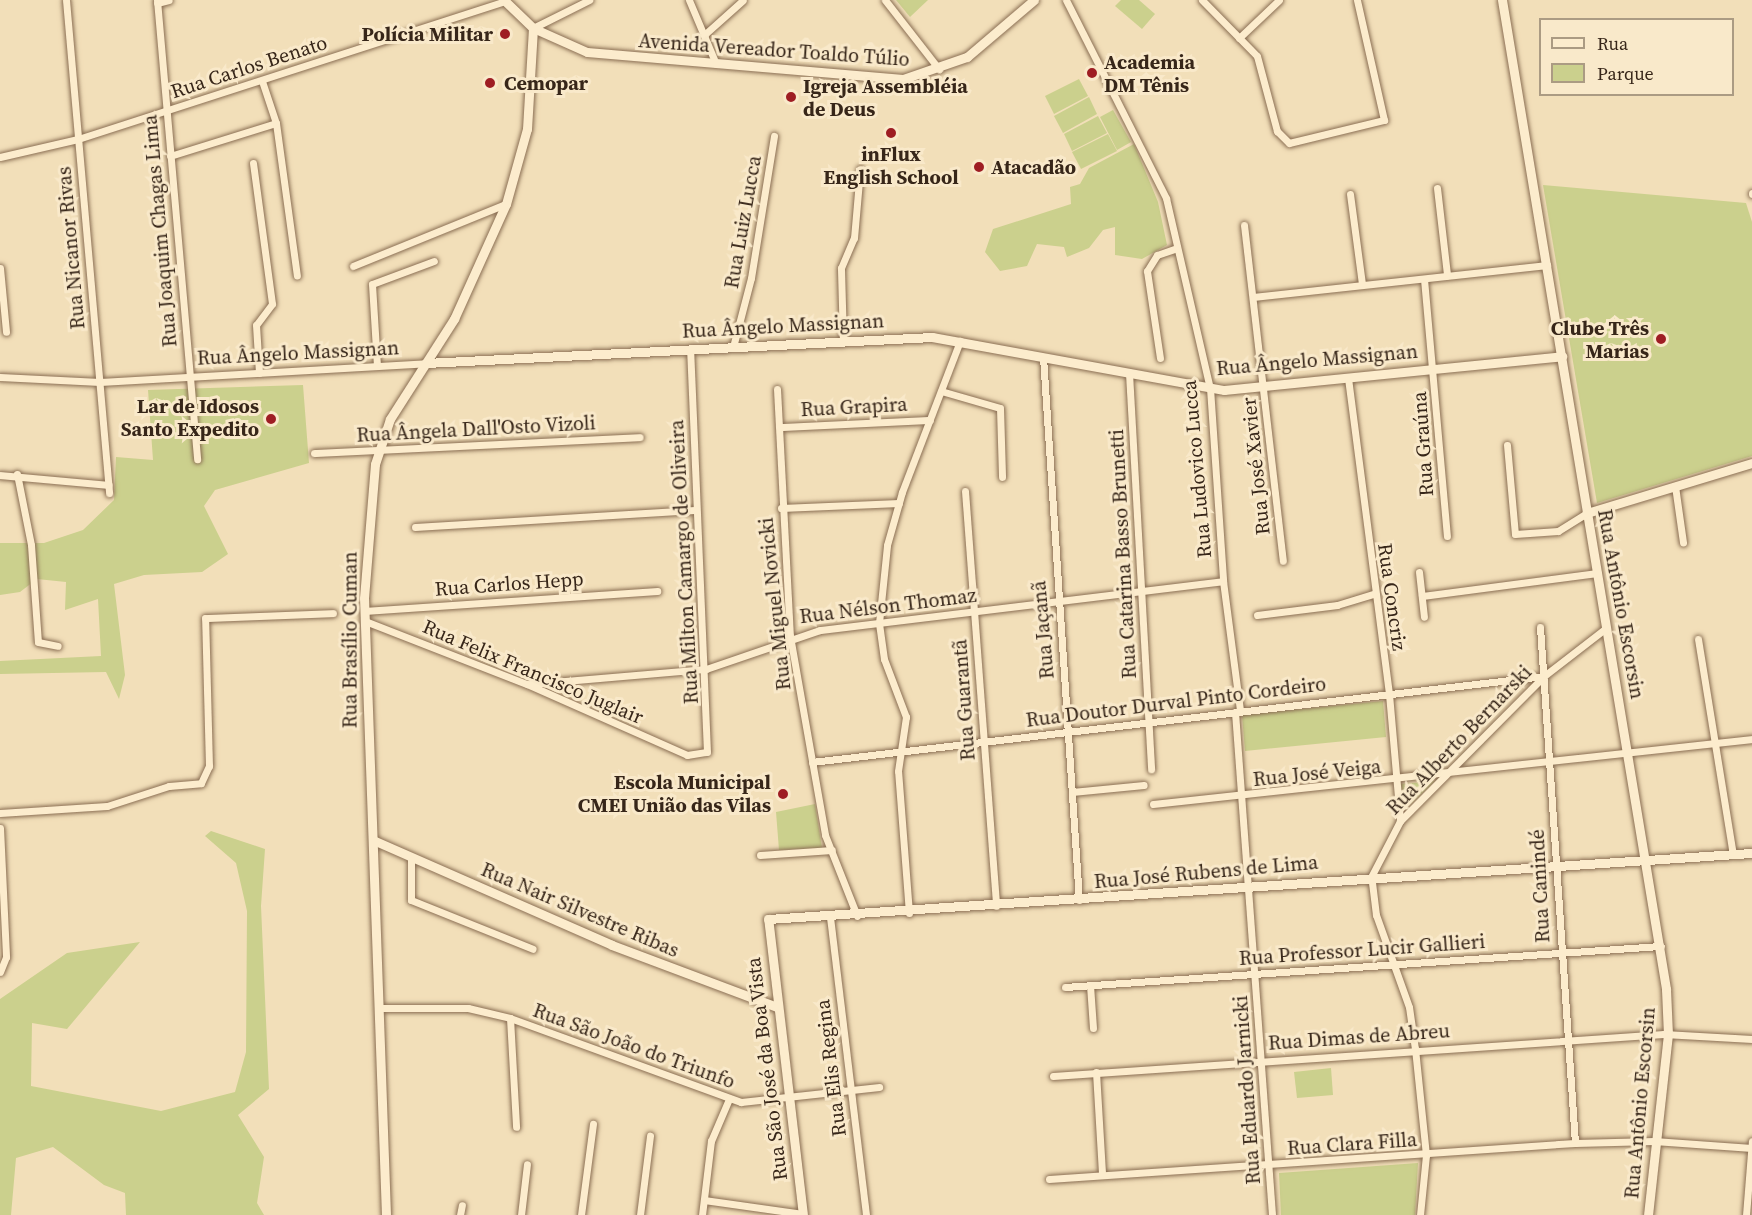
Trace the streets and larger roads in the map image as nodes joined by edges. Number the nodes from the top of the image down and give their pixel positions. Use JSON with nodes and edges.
{"nodes":[{"id":1,"x":66,"y":0,"type":"edge"},
{"id":2,"x":169,"y":0,"type":"edge"},
{"id":3,"x":589,"y":0,"type":"edge"},
{"id":4,"x":689,"y":0,"type":"edge"},
{"id":5,"x":743,"y":0,"type":"edge"},
{"id":6,"x":885,"y":0,"type":"edge"},
{"id":7,"x":1034,"y":0,"type":"edge"},
{"id":8,"x":1066,"y":0,"type":"edge"},
{"id":9,"x":1202,"y":0,"type":"edge"},
{"id":10,"x":1280,"y":0,"type":"edge"},
{"id":11,"x":1357,"y":0,"type":"edge"},
{"id":12,"x":1502,"y":0,"type":"edge"},
{"id":13,"x":505,"y":1,"type":"edge"},
{"id":14,"x":157,"y":2,"type":"edge"},
{"id":15,"x":533,"y":28,"type":"junction"},
{"id":16,"x":704,"y":35,"type":"junction"},
{"id":17,"x":1239,"y":38,"type":"junction"},
{"id":18,"x":716,"y":64,"type":"junction"},
{"id":19,"x":940,"y":71,"type":"junction"},
{"id":20,"x":262,"y":81,"type":"junction"},
{"id":21,"x":166,"y":111,"type":"junction"},
{"id":22,"x":276,"y":123,"type":"junction"},
{"id":23,"x":774,"y":136,"type":"dead end"},
{"id":24,"x":78,"y":139,"type":"junction"},
{"id":25,"x":170,"y":156,"type":"junction"},
{"id":26,"x":0,"y":157,"type":"edge"},
{"id":27,"x":253,"y":163,"type":"dead end"},
{"id":28,"x":860,"y":169,"type":"dead end"},
{"id":29,"x":1437,"y":188,"type":"dead end"},
{"id":30,"x":1350,"y":194,"type":"dead end"},
{"id":31,"x":506,"y":204,"type":"junction"},
{"id":32,"x":1244,"y":225,"type":"dead end"},
{"id":33,"x":1178,"y":248,"type":"junction"},
{"id":34,"x":434,"y":261,"type":"dead end"},
{"id":35,"x":1547,"y":265,"type":"junction"},
{"id":36,"x":353,"y":266,"type":"dead end"},
{"id":37,"x":0,"y":268,"type":"edge"},
{"id":38,"x":1447,"y":275,"type":"junction"},
{"id":39,"x":297,"y":276,"type":"dead end"},
{"id":40,"x":1424,"y":279,"type":"junction"},
{"id":41,"x":1362,"y":284,"type":"junction"},
{"id":42,"x":1252,"y":297,"type":"junction"},
{"id":43,"x":6,"y":332,"type":"dead end"},
{"id":44,"x":843,"y":341,"type":"junction"},
{"id":45,"x":960,"y":341,"type":"junction"},
{"id":46,"x":733,"y":347,"type":"junction"},
{"id":47,"x":690,"y":349,"type":"junction"},
{"id":48,"x":1563,"y":356,"type":"junction"},
{"id":49,"x":1043,"y":357,"type":"junction"},
{"id":50,"x":1160,"y":358,"type":"dead end"},
{"id":51,"x":426,"y":363,"type":"junction"},
{"id":52,"x":377,"y":366,"type":"junction"},
{"id":53,"x":1434,"y":369,"type":"junction"},
{"id":54,"x":259,"y":373,"type":"junction"},
{"id":55,"x":1129,"y":373,"type":"junction"},
{"id":56,"x":0,"y":377,"type":"edge"},
{"id":57,"x":189,"y":377,"type":"junction"},
{"id":58,"x":1347,"y":378,"type":"junction"},
{"id":59,"x":100,"y":382,"type":"junction"},
{"id":60,"x":1264,"y":386,"type":"junction"},
{"id":61,"x":1210,"y":388,"type":"junction"},
{"id":62,"x":777,"y":389,"type":"dead end"},
{"id":63,"x":941,"y":391,"type":"junction"},
{"id":64,"x":930,"y":420,"type":"junction"},
{"id":65,"x":781,"y":427,"type":"junction"},
{"id":66,"x":639,"y":437,"type":"dead end"},
{"id":67,"x":1507,"y":445,"type":"dead end"},
{"id":68,"x":377,"y":452,"type":"junction"},
{"id":69,"x":314,"y":453,"type":"dead end"},
{"id":70,"x":197,"y":459,"type":"dead end"},
{"id":71,"x":1752,"y":463,"type":"edge"},
{"id":72,"x":17,"y":474,"type":"junction"},
{"id":73,"x":0,"y":475,"type":"edge"},
{"id":74,"x":1002,"y":477,"type":"dead end"},
{"id":75,"x":1676,"y":486,"type":"junction"},
{"id":76,"x":965,"y":491,"type":"dead end"},
{"id":77,"x":899,"y":503,"type":"junction"},
{"id":78,"x":781,"y":508,"type":"junction"},
{"id":79,"x":694,"y":510,"type":"junction"},
{"id":80,"x":1587,"y":513,"type":"junction"},
{"id":81,"x":415,"y":527,"type":"dead end"},
{"id":82,"x":1447,"y":536,"type":"dead end"},
{"id":83,"x":1683,"y":542,"type":"dead end"},
{"id":84,"x":1283,"y":561,"type":"dead end"},
{"id":85,"x":1419,"y":572,"type":"dead end"},
{"id":86,"x":1597,"y":573,"type":"junction"},
{"id":87,"x":1223,"y":581,"type":"junction"},
{"id":88,"x":1141,"y":587,"type":"junction"},
{"id":89,"x":657,"y":591,"type":"dead end"},
{"id":90,"x":1374,"y":594,"type":"junction"},
{"id":91,"x":1422,"y":596,"type":"junction"},
{"id":92,"x":1056,"y":601,"type":"junction"},
{"id":93,"x":974,"y":612,"type":"junction"},
{"id":94,"x":333,"y":613,"type":"dead end"},
{"id":95,"x":1257,"y":615,"type":"dead end"},
{"id":96,"x":364,"y":616,"type":"junction"},
{"id":97,"x":1424,"y":617,"type":"dead end"},
{"id":98,"x":879,"y":623,"type":"junction"},
{"id":99,"x":1540,"y":627,"type":"dead end"},
{"id":100,"x":1606,"y":628,"type":"junction"},
{"id":101,"x":790,"y":636,"type":"junction"},
{"id":102,"x":1698,"y":639,"type":"dead end"},
{"id":103,"x":58,"y":646,"type":"dead end"},
{"id":104,"x":706,"y":669,"type":"junction"},
{"id":105,"x":1544,"y":676,"type":"junction"},
{"id":106,"x":527,"y":684,"type":"junction"},
{"id":107,"x":1389,"y":694,"type":"junction"},
{"id":108,"x":1237,"y":711,"type":"junction"},
{"id":109,"x":1150,"y":722,"type":"junction"},
{"id":110,"x":1069,"y":733,"type":"junction"},
{"id":111,"x":1752,"y":739,"type":"edge"},
{"id":112,"x":984,"y":741,"type":"junction"},
{"id":113,"x":1715,"y":744,"type":"junction"},
{"id":114,"x":900,"y":751,"type":"junction"},
{"id":115,"x":687,"y":755,"type":"joint"},
{"id":116,"x":1628,"y":755,"type":"junction"},
{"id":117,"x":1550,"y":761,"type":"junction"},
{"id":118,"x":812,"y":762,"type":"junction"},
{"id":119,"x":1151,"y":769,"type":"dead end"},
{"id":120,"x":1448,"y":774,"type":"junction"},
{"id":121,"x":1398,"y":780,"type":"junction"},
{"id":122,"x":1144,"y":785,"type":"dead end"},
{"id":123,"x":1072,"y":792,"type":"junction"},
{"id":124,"x":1243,"y":798,"type":"junction"},
{"id":125,"x":1153,"y":804,"type":"dead end"},
{"id":126,"x":0,"y":813,"type":"edge"},
{"id":127,"x":1400,"y":821,"type":"junction"},
{"id":128,"x":0,"y":828,"type":"edge"},
{"id":129,"x":373,"y":840,"type":"junction"},
{"id":130,"x":832,"y":850,"type":"junction"},
{"id":131,"x":1752,"y":853,"type":"edge"},
{"id":132,"x":1733,"y":854,"type":"junction"},
{"id":133,"x":760,"y":855,"type":"dead end"},
{"id":134,"x":411,"y":857,"type":"junction"},
{"id":135,"x":1646,"y":861,"type":"junction"},
{"id":136,"x":1555,"y":865,"type":"junction"},
{"id":137,"x":1371,"y":877,"type":"junction"},
{"id":138,"x":1251,"y":885,"type":"junction"},
{"id":139,"x":1078,"y":900,"type":"junction"},
{"id":140,"x":996,"y":906,"type":"junction"},
{"id":141,"x":909,"y":913,"type":"junction"},
{"id":142,"x":857,"y":916,"type":"junction"},
{"id":143,"x":830,"y":917,"type":"junction"},
{"id":144,"x":768,"y":919,"type":"joint"},
{"id":145,"x":1661,"y":946,"type":"junction"},
{"id":146,"x":533,"y":949,"type":"dead end"},
{"id":147,"x":1560,"y":953,"type":"junction"},
{"id":148,"x":1396,"y":964,"type":"junction"},
{"id":149,"x":0,"y":972,"type":"edge"},
{"id":150,"x":1256,"y":972,"type":"junction"},
{"id":151,"x":1090,"y":985,"type":"junction"},
{"id":152,"x":1065,"y":987,"type":"dead end"},
{"id":153,"x":777,"y":1007,"type":"junction"},
{"id":154,"x":378,"y":1008,"type":"junction"},
{"id":155,"x":510,"y":1018,"type":"junction"},
{"id":156,"x":1093,"y":1028,"type":"dead end"},
{"id":157,"x":1668,"y":1034,"type":"junction"},
{"id":158,"x":1752,"y":1039,"type":"edge"},
{"id":159,"x":1567,"y":1040,"type":"junction"},
{"id":160,"x":1415,"y":1049,"type":"junction"},
{"id":161,"x":1263,"y":1060,"type":"junction"},
{"id":162,"x":1096,"y":1072,"type":"junction"},
{"id":163,"x":1053,"y":1076,"type":"dead end"},
{"id":164,"x":879,"y":1087,"type":"dead end"},
{"id":165,"x":850,"y":1091,"type":"junction"},
{"id":166,"x":729,"y":1100,"type":"junction"},
{"id":167,"x":789,"y":1100,"type":"junction"},
{"id":168,"x":593,"y":1124,"type":"dead end"},
{"id":169,"x":516,"y":1127,"type":"dead end"},
{"id":170,"x":650,"y":1136,"type":"dead end"},
{"id":171,"x":1658,"y":1142,"type":"junction"},
{"id":172,"x":1752,"y":1142,"type":"edge"},
{"id":173,"x":1575,"y":1143,"type":"junction"},
{"id":174,"x":1752,"y":1148,"type":"edge"},
{"id":175,"x":1426,"y":1155,"type":"junction"},
{"id":176,"x":527,"y":1164,"type":"dead end"},
{"id":177,"x":1270,"y":1166,"type":"junction"},
{"id":178,"x":1102,"y":1174,"type":"junction"},
{"id":179,"x":1049,"y":1179,"type":"dead end"},
{"id":180,"x":704,"y":1200,"type":"junction"},
{"id":181,"x":462,"y":1205,"type":"dead end"},
{"id":182,"x":386,"y":1215,"type":"edge"},
{"id":183,"x":460,"y":1215,"type":"edge"},
{"id":184,"x":520,"y":1215,"type":"edge"},
{"id":185,"x":581,"y":1215,"type":"edge"},
{"id":186,"x":640,"y":1215,"type":"edge"},
{"id":187,"x":702,"y":1215,"type":"edge"},
{"id":188,"x":803,"y":1215,"type":"edge"},
{"id":189,"x":866,"y":1215,"type":"edge"},
{"id":190,"x":1272,"y":1215,"type":"edge"},
{"id":191,"x":1420,"y":1215,"type":"edge"},
{"id":192,"x":1648,"y":1215,"type":"edge"},
{"id":193,"x":1746,"y":1215,"type":"edge"}],
"edges":[{"from":1,"to":24,"type":"street","name":"Rua Nicanor Rivas"},
{"from":2,"to":14,"type":"street"},
{"from":3,"to":15,"type":"street"},
{"from":4,"to":16,"type":"street"},
{"from":5,"to":16,"type":"street"},
{"from":6,"to":19,"type":"street"},
{"from":7,"to":19,"type":"street","name":"Avenida Vereador Toaldo Túlio"},
{"from":8,"to":33,"type":"street","name":"Rua Ludovico Lucca"},
{"from":9,"to":17,"type":"street"},
{"from":10,"to":17,"type":"street"},
{"from":11,"to":17,"type":"street"},
{"from":12,"to":35,"type":"street","name":"Rua Antônio Escorsin"},
{"from":13,"to":15,"type":"street","name":"Avenida Vereador Toaldo Túlio"},
{"from":13,"to":20,"type":"street","name":"Rua Carlos Benato"},
{"from":14,"to":21,"type":"street","name":"Rua Joaquim Chagas Lima"},
{"from":15,"to":18,"type":"street","name":"Avenida Vereador Toaldo Túlio"},
{"from":15,"to":31,"type":"street","name":"Rua Brasílio Cuman"},
{"from":16,"to":18,"type":"street"},
{"from":18,"to":19,"type":"street","name":"Avenida Vereador Toaldo Túlio"},
{"from":20,"to":21,"type":"street","name":"Rua Carlos Benato"},
{"from":20,"to":22,"type":"street"},
{"from":21,"to":24,"type":"street","name":"Rua Carlos Benato"},
{"from":21,"to":25,"type":"street","name":"Rua Joaquim Chagas Lima"},
{"from":22,"to":25,"type":"street"},
{"from":22,"to":39,"type":"street"},
{"from":23,"to":46,"type":"street","name":"Rua Luiz Lucca"},
{"from":24,"to":26,"type":"street","name":"Rua Carlos Benato"},
{"from":24,"to":59,"type":"street","name":"Rua Nicanor Rivas"},
{"from":25,"to":57,"type":"street","name":"Rua Joaquim Chagas Lima"},
{"from":27,"to":54,"type":"street"},
{"from":28,"to":44,"type":"street"},
{"from":29,"to":38,"type":"street"},
{"from":30,"to":41,"type":"street"},
{"from":31,"to":36,"type":"street"},
{"from":31,"to":51,"type":"street","name":"Rua Brasílio Cuman"},
{"from":32,"to":42,"type":"street","name":"Rua José Xavier"},
{"from":33,"to":50,"type":"street"},
{"from":33,"to":61,"type":"street","name":"Rua Ludovico Lucca"},
{"from":34,"to":52,"type":"street"},
{"from":35,"to":38,"type":"street"},
{"from":35,"to":48,"type":"street","name":"Rua Antônio Escorsin"},
{"from":37,"to":43,"type":"street"},
{"from":38,"to":40,"type":"street"},
{"from":40,"to":41,"type":"street"},
{"from":40,"to":53,"type":"street","name":"Rua Graúna"},
{"from":41,"to":42,"type":"street"},
{"from":42,"to":60,"type":"street","name":"Rua José Xavier"},
{"from":44,"to":45,"type":"street","name":"Rua Ângelo Massignan"},
{"from":44,"to":46,"type":"street","name":"Rua Ângelo Massignan"},
{"from":45,"to":49,"type":"street","name":"Rua Ângelo Massignan"},
{"from":45,"to":63,"type":"street"},
{"from":46,"to":47,"type":"street","name":"Rua Ângelo Massignan"},
{"from":47,"to":51,"type":"street","name":"Rua Ângelo Massignan"},
{"from":47,"to":79,"type":"street","name":"Rua Milton Camargo de Oliveira"},
{"from":48,"to":53,"type":"street","name":"Rua Ângelo Massignan"},
{"from":48,"to":80,"type":"street","name":"Rua Antônio Escorsin"},
{"from":49,"to":55,"type":"street","name":"Rua Ângelo Massignan"},
{"from":49,"to":92,"type":"street","name":"Rua Jaçanã"},
{"from":51,"to":52,"type":"street","name":"Rua Ângelo Massignan"},
{"from":51,"to":68,"type":"street","name":"Rua Brasílio Cuman"},
{"from":52,"to":54,"type":"street","name":"Rua Ângelo Massignan"},
{"from":53,"to":58,"type":"street","name":"Rua Ângelo Massignan"},
{"from":53,"to":82,"type":"street","name":"Rua Graúna"},
{"from":54,"to":57,"type":"street","name":"Rua Ângelo Massignan"},
{"from":55,"to":61,"type":"street","name":"Rua Ângelo Massignan"},
{"from":55,"to":88,"type":"street","name":"Rua Catarina Basso Brunetti"},
{"from":56,"to":59,"type":"street","name":"Rua Ângelo Massignan"},
{"from":57,"to":59,"type":"street","name":"Rua Ângelo Massignan"},
{"from":57,"to":70,"type":"street","name":"Rua Joaquim Chagas Lima"},
{"from":58,"to":60,"type":"street","name":"Rua Ângelo Massignan"},
{"from":58,"to":90,"type":"street","name":"Rua Concriz"},
{"from":59,"to":72,"type":"street","name":"Rua Nicanor Rivas"},
{"from":60,"to":61,"type":"street","name":"Rua Ângelo Massignan"},
{"from":60,"to":84,"type":"street","name":"Rua José Xavier"},
{"from":61,"to":87,"type":"street","name":"Rua Ludovico Lucca"},
{"from":62,"to":65,"type":"street","name":"Rua Miguel Novicki"},
{"from":63,"to":64,"type":"street"},
{"from":63,"to":74,"type":"street"},
{"from":64,"to":65,"type":"street","name":"Rua Grapira"},
{"from":64,"to":77,"type":"street"},
{"from":65,"to":78,"type":"street","name":"Rua Miguel Novicki"},
{"from":66,"to":68,"type":"street","name":"Rua Ângela Dall'Osto Vizoli"},
{"from":67,"to":80,"type":"street"},
{"from":68,"to":69,"type":"street","name":"Rua Ângela Dall'Osto Vizoli"},
{"from":68,"to":96,"type":"street","name":"Rua Brasílio Cuman"},
{"from":71,"to":75,"type":"street"},
{"from":72,"to":73,"type":"street"},
{"from":72,"to":103,"type":"street"},
{"from":75,"to":80,"type":"street"},
{"from":75,"to":83,"type":"street"},
{"from":76,"to":93,"type":"street","name":"Rua Guarantã"},
{"from":77,"to":78,"type":"street"},
{"from":77,"to":98,"type":"street"},
{"from":78,"to":101,"type":"street","name":"Rua Miguel Novicki"},
{"from":79,"to":81,"type":"street"},
{"from":79,"to":104,"type":"street","name":"Rua Milton Camargo de Oliveira"},
{"from":80,"to":86,"type":"street","name":"Rua Antônio Escorsin"},
{"from":85,"to":91,"type":"street"},
{"from":86,"to":91,"type":"street"},
{"from":86,"to":100,"type":"street","name":"Rua Antônio Escorsin"},
{"from":87,"to":88,"type":"street","name":"Rua Nélson Thomaz"},
{"from":87,"to":108,"type":"street","name":"Rua Ludovico Lucca"},
{"from":88,"to":92,"type":"street","name":"Rua Nélson Thomaz"},
{"from":88,"to":109,"type":"street","name":"Rua Catarina Basso Brunetti"},
{"from":89,"to":96,"type":"street","name":"Rua Carlos Hepp"},
{"from":90,"to":95,"type":"street"},
{"from":90,"to":107,"type":"street","name":"Rua Concriz"},
{"from":91,"to":97,"type":"street"},
{"from":92,"to":93,"type":"street","name":"Rua Nélson Thomaz"},
{"from":92,"to":110,"type":"street","name":"Rua Jaçanã"},
{"from":93,"to":98,"type":"street","name":"Rua Nélson Thomaz"},
{"from":93,"to":112,"type":"street","name":"Rua Guarantã"},
{"from":94,"to":126,"type":"street"},
{"from":96,"to":106,"type":"street","name":"Rua Felix Francisco Juglair"},
{"from":96,"to":129,"type":"street","name":"Rua Brasílio Cuman"},
{"from":98,"to":101,"type":"street","name":"Rua Nélson Thomaz"},
{"from":98,"to":114,"type":"street"},
{"from":99,"to":105,"type":"street","name":"Rua Canindé"},
{"from":100,"to":105,"type":"street","name":"Rua Alberto Bernarski"},
{"from":100,"to":116,"type":"street","name":"Rua Antônio Escorsin"},
{"from":101,"to":104,"type":"street","name":"Rua Nélson Thomaz"},
{"from":101,"to":118,"type":"street","name":"Rua Miguel Novicki"},
{"from":102,"to":113,"type":"street"},
{"from":104,"to":106,"type":"street","name":"Rua Nélson Thomaz"},
{"from":104,"to":115,"type":"street","name":"Rua Milton Camargo de Oliveira"},
{"from":105,"to":107,"type":"street","name":"Rua Doutor Durval Pinto Cordeiro"},
{"from":105,"to":117,"type":"street","name":"Rua Canindé"},
{"from":105,"to":120,"type":"street","name":"Rua Alberto Bernarski"},
{"from":106,"to":115,"type":"street","name":"Rua Felix Francisco Juglair"},
{"from":107,"to":108,"type":"street","name":"Rua Doutor Durval Pinto Cordeiro"},
{"from":107,"to":121,"type":"street","name":"Rua Concriz"},
{"from":108,"to":109,"type":"street","name":"Rua Doutor Durval Pinto Cordeiro"},
{"from":108,"to":124,"type":"street","name":"Rua Eduardo Jarnicki"},
{"from":109,"to":110,"type":"street","name":"Rua Doutor Durval Pinto Cordeiro"},
{"from":109,"to":119,"type":"street","name":"Rua Catarina Basso Brunetti"},
{"from":110,"to":112,"type":"street","name":"Rua Doutor Durval Pinto Cordeiro"},
{"from":110,"to":123,"type":"street","name":"Rua Jaçanã"},
{"from":111,"to":113,"type":"street","name":"Rua José Veiga"},
{"from":112,"to":114,"type":"street","name":"Rua Doutor Durval Pinto Cordeiro"},
{"from":112,"to":140,"type":"street","name":"Rua Guarantã"},
{"from":113,"to":116,"type":"street","name":"Rua José Veiga"},
{"from":113,"to":132,"type":"street"},
{"from":114,"to":118,"type":"street","name":"Rua Doutor Durval Pinto Cordeiro"},
{"from":114,"to":141,"type":"street"},
{"from":116,"to":117,"type":"street","name":"Rua José Veiga"},
{"from":116,"to":135,"type":"street","name":"Rua Antônio Escorsin"},
{"from":117,"to":120,"type":"street","name":"Rua José Veiga"},
{"from":117,"to":136,"type":"street","name":"Rua Canindé"},
{"from":118,"to":130,"type":"street","name":"Rua Miguel Novicki"},
{"from":120,"to":121,"type":"street","name":"Rua José Veiga"},
{"from":120,"to":127,"type":"street","name":"Rua Alberto Bernarski"},
{"from":121,"to":124,"type":"street","name":"Rua José Veiga"},
{"from":121,"to":127,"type":"street","name":"Rua Concriz"},
{"from":122,"to":123,"type":"street"},
{"from":123,"to":139,"type":"street","name":"Rua Jaçanã"},
{"from":124,"to":125,"type":"street","name":"Rua José Veiga"},
{"from":124,"to":138,"type":"street","name":"Rua Eduardo Jarnicki"},
{"from":127,"to":137,"type":"street","name":"Rua Alberto Bernarski"},
{"from":128,"to":149,"type":"street"},
{"from":129,"to":134,"type":"street","name":"Rua Nair Silvestre Ribas"},
{"from":129,"to":154,"type":"street","name":"Rua Brasílio Cuman"},
{"from":130,"to":133,"type":"street"},
{"from":130,"to":142,"type":"street","name":"Rua Miguel Novicki"},
{"from":131,"to":132,"type":"street","name":"Rua José Rubens de Lima"},
{"from":132,"to":135,"type":"street","name":"Rua José Rubens de Lima"},
{"from":134,"to":146,"type":"street"},
{"from":134,"to":153,"type":"street","name":"Rua Nair Silvestre Ribas"},
{"from":135,"to":136,"type":"street","name":"Rua José Rubens de Lima"},
{"from":135,"to":145,"type":"street","name":"Rua Antônio Escorsin"},
{"from":136,"to":137,"type":"street","name":"Rua José Rubens de Lima"},
{"from":136,"to":147,"type":"street","name":"Rua Canindé"},
{"from":137,"to":138,"type":"street","name":"Rua José Rubens de Lima"},
{"from":137,"to":148,"type":"street"},
{"from":138,"to":139,"type":"street","name":"Rua José Rubens de Lima"},
{"from":138,"to":150,"type":"street","name":"Rua Eduardo Jarnicki"},
{"from":139,"to":140,"type":"street","name":"Rua José Rubens de Lima"},
{"from":140,"to":141,"type":"street","name":"Rua José Rubens de Lima"},
{"from":141,"to":142,"type":"street","name":"Rua José Rubens de Lima"},
{"from":142,"to":143,"type":"street","name":"Rua José Rubens de Lima"},
{"from":143,"to":144,"type":"street","name":"Rua José Rubens de Lima"},
{"from":143,"to":165,"type":"street","name":"Rua Elis Regina"},
{"from":144,"to":153,"type":"street","name":"Rua São José da Boa Vista"},
{"from":145,"to":147,"type":"street","name":"Rua Professor Lucir Gallieri"},
{"from":145,"to":157,"type":"street","name":"Rua Antônio Escorsin"},
{"from":147,"to":148,"type":"street","name":"Rua Professor Lucir Gallieri"},
{"from":147,"to":159,"type":"street","name":"Rua Canindé"},
{"from":148,"to":150,"type":"street","name":"Rua Professor Lucir Gallieri"},
{"from":148,"to":160,"type":"street"},
{"from":150,"to":151,"type":"street","name":"Rua Professor Lucir Gallieri"},
{"from":150,"to":161,"type":"street","name":"Rua Eduardo Jarnicki"},
{"from":151,"to":152,"type":"street","name":"Rua Professor Lucir Gallieri"},
{"from":151,"to":156,"type":"street"},
{"from":153,"to":167,"type":"street","name":"Rua São José da Boa Vista"},
{"from":154,"to":155,"type":"street","name":"Rua São João do Triunfo"},
{"from":154,"to":182,"type":"street","name":"Rua Brasílio Cuman"},
{"from":155,"to":166,"type":"street","name":"Rua São João do Triunfo"},
{"from":155,"to":169,"type":"street"},
{"from":157,"to":158,"type":"street","name":"Rua Dimas de Abreu"},
{"from":157,"to":159,"type":"street","name":"Rua Dimas de Abreu"},
{"from":157,"to":171,"type":"street","name":"Rua Antônio Escorsin"},
{"from":159,"to":160,"type":"street","name":"Rua Dimas de Abreu"},
{"from":159,"to":173,"type":"street","name":"Rua Canindé"},
{"from":160,"to":161,"type":"street","name":"Rua Dimas de Abreu"},
{"from":160,"to":175,"type":"street"},
{"from":161,"to":162,"type":"street","name":"Rua Dimas de Abreu"},
{"from":161,"to":177,"type":"street","name":"Rua Eduardo Jarnicki"},
{"from":162,"to":163,"type":"street","name":"Rua Dimas de Abreu"},
{"from":162,"to":178,"type":"street"},
{"from":164,"to":165,"type":"street","name":"Rua São João do Triunfo"},
{"from":165,"to":167,"type":"street","name":"Rua São João do Triunfo"},
{"from":165,"to":189,"type":"street","name":"Rua Elis Regina"},
{"from":166,"to":167,"type":"street","name":"Rua São João do Triunfo"},
{"from":166,"to":180,"type":"street"},
{"from":167,"to":188,"type":"street","name":"Rua São José da Boa Vista"},
{"from":168,"to":185,"type":"street"},
{"from":170,"to":186,"type":"street"},
{"from":171,"to":173,"type":"street","name":"Rua Clara Filla"},
{"from":171,"to":174,"type":"street","name":"Rua Clara Filla"},
{"from":171,"to":192,"type":"street","name":"Rua Antônio Escorsin"},
{"from":172,"to":174,"type":"street"},
{"from":173,"to":175,"type":"street","name":"Rua Clara Filla"},
{"from":174,"to":193,"type":"street"},
{"from":175,"to":177,"type":"street","name":"Rua Clara Filla"},
{"from":175,"to":191,"type":"street"},
{"from":176,"to":184,"type":"street"},
{"from":177,"to":178,"type":"street","name":"Rua Clara Filla"},
{"from":177,"to":190,"type":"street","name":"Rua Eduardo Jarnicki"},
{"from":178,"to":179,"type":"street","name":"Rua Clara Filla"},
{"from":180,"to":187,"type":"street"},
{"from":180,"to":188,"type":"street"},
{"from":181,"to":183,"type":"street"}]}
